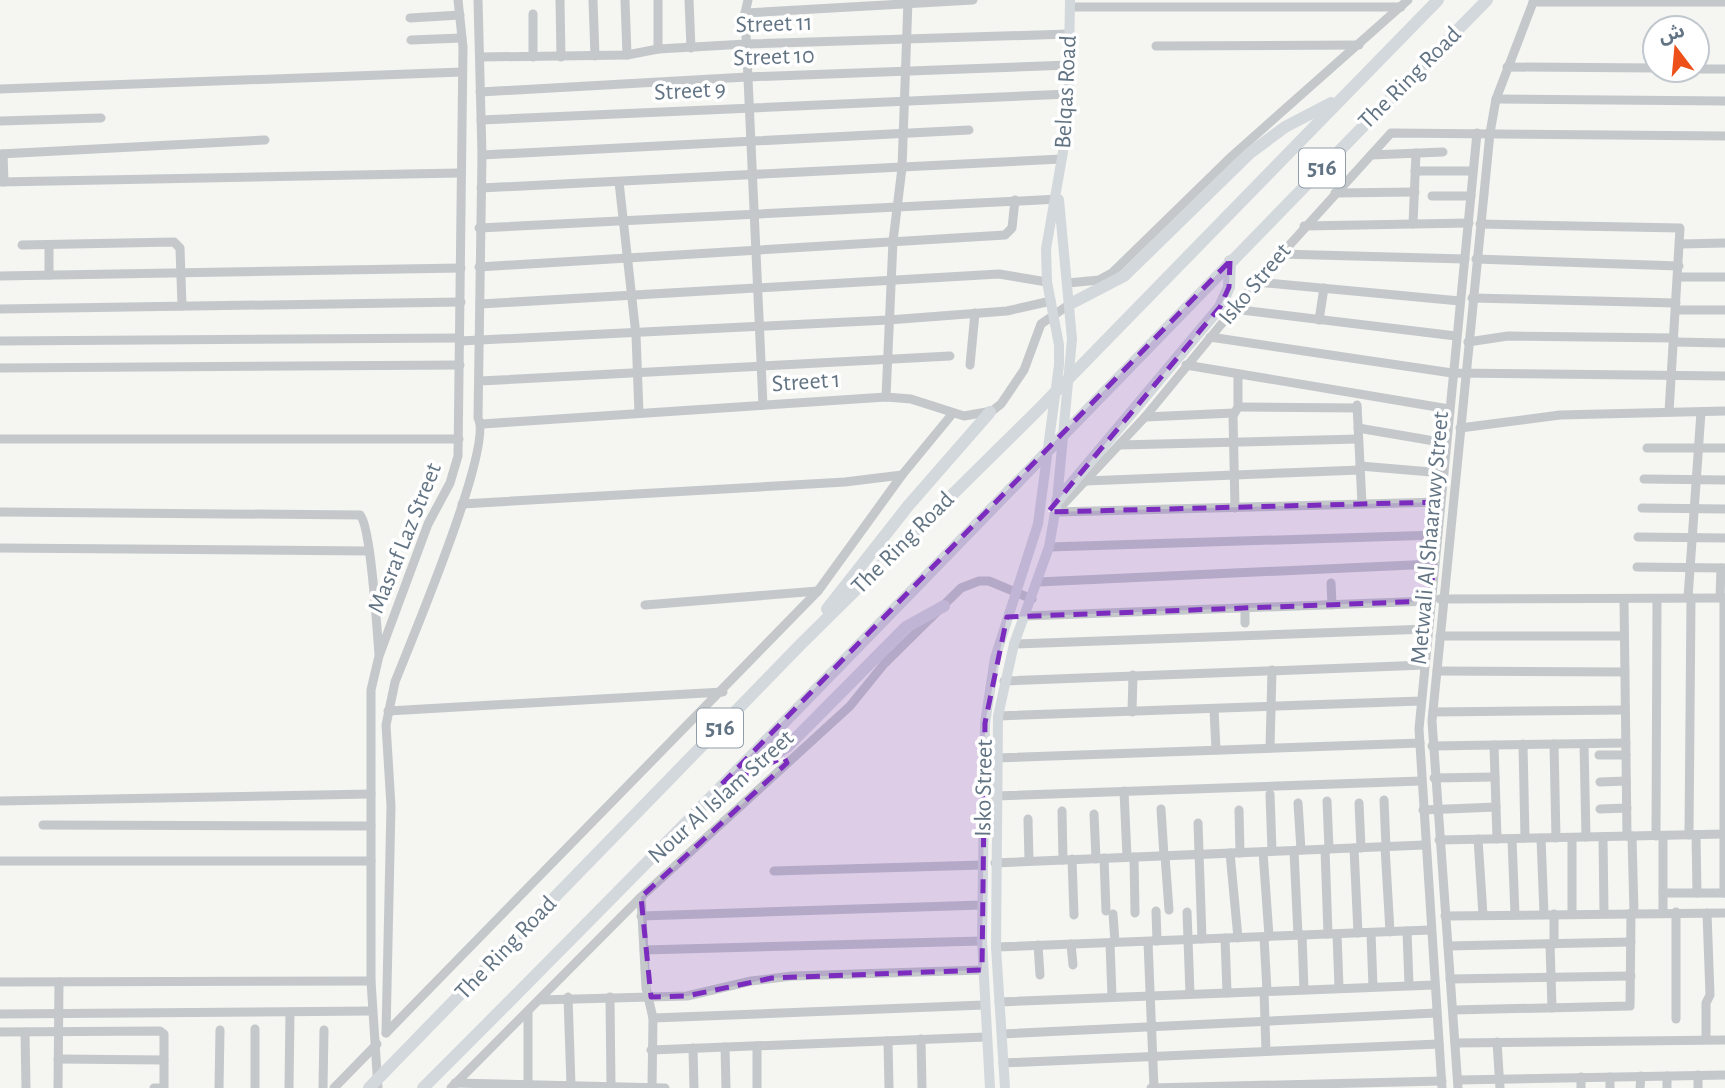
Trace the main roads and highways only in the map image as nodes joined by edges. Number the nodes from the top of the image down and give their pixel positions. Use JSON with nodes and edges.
{"nodes":[{"id":1,"x":1438,"y":0,"type":"edge"},
{"id":2,"x":1487,"y":0,"type":"edge"},
{"id":3,"x":1070,"y":4,"type":"edge"},
{"id":4,"x":1338,"y":100,"type":"junction"},
{"id":5,"x":1057,"y":199,"type":"junction"},
{"id":6,"x":1230,"y":261,"type":"junction"},
{"id":7,"x":1070,"y":303,"type":"junction"},
{"id":8,"x":1054,"y":313,"type":"joint"},
{"id":9,"x":990,"y":412,"type":"road end"},
{"id":10,"x":1056,"y":507,"type":"junction"},
{"id":11,"x":944,"y":606,"type":"road end"},
{"id":12,"x":801,"y":644,"type":"junction"},
{"id":13,"x":719,"y":787,"type":"junction"},
{"id":14,"x":369,"y":1088,"type":"edge"},
{"id":15,"x":423,"y":1088,"type":"edge"},
{"id":16,"x":990,"y":1088,"type":"edge"},
{"id":17,"x":1006,"y":1088,"type":"edge"}],
"edges":[{"from":1,"to":4,"type":"highway","name":"The Ring Road","number":"516"},
{"from":2,"to":6,"type":"highway","name":"The Ring Road","number":"516"},
{"from":3,"to":5,"type":"main road","name":"Belqas Road"},
{"from":4,"to":7,"type":"highway"},
{"from":4,"to":12,"type":"highway","name":"The Ring Road","number":"516"},
{"from":5,"to":7,"type":"main road"},
{"from":5,"to":8,"type":"main road","name":"Belqas Road"},
{"from":6,"to":10,"type":"highway"},
{"from":6,"to":13,"type":"highway","name":"The Ring Road","number":"516"},
{"from":7,"to":10,"type":"main road"},
{"from":8,"to":16,"type":"main road","name":"Isko Street"},
{"from":9,"to":12,"type":"highway"},
{"from":10,"to":17,"type":"main road","name":"Isko Street"},
{"from":11,"to":13,"type":"highway"},
{"from":12,"to":14,"type":"highway","name":"The Ring Road","number":"516"},
{"from":13,"to":15,"type":"highway","name":"The Ring Road","number":"516"}]}
